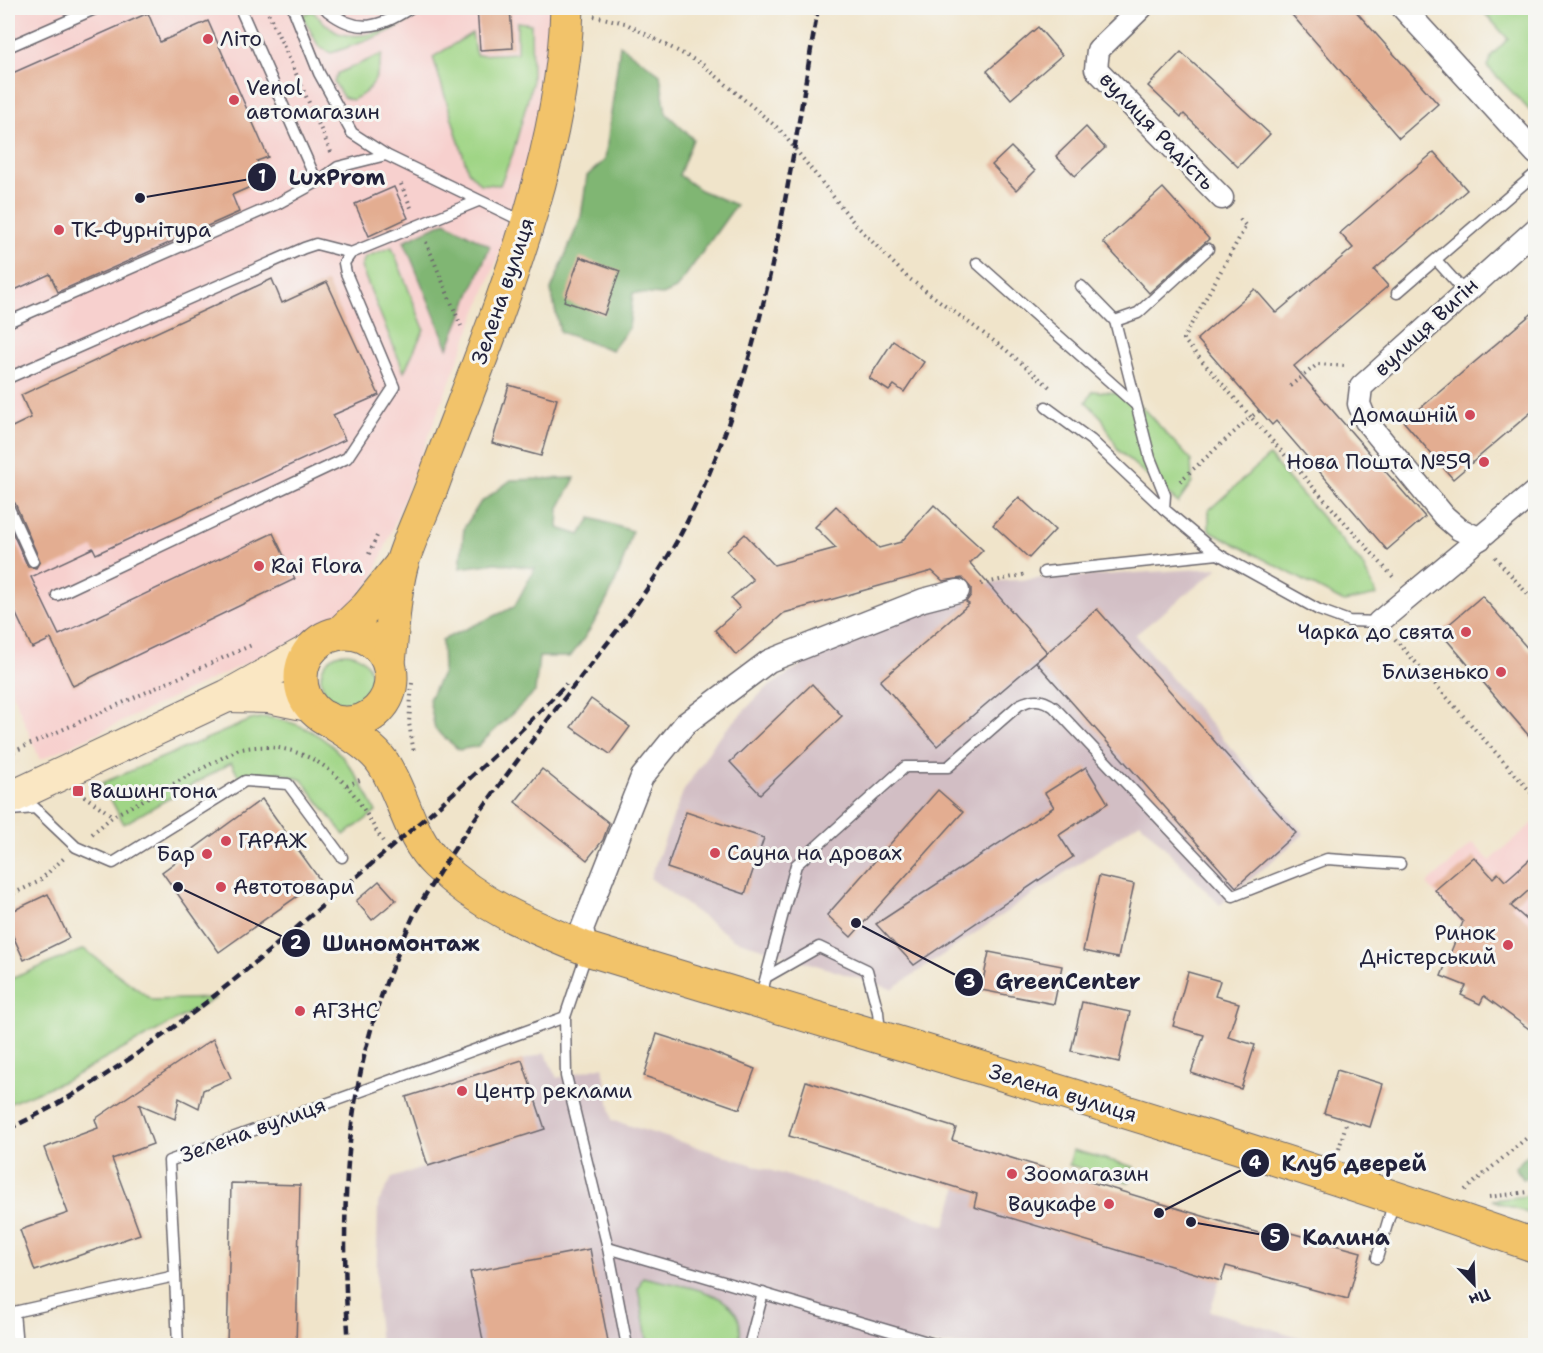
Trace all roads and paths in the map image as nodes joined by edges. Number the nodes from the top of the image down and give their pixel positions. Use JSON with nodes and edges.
{"nodes":[{"id":1,"x":97,"y":8,"type":"edge"},
{"id":2,"x":240,"y":8,"type":"edge"},
{"id":3,"x":293,"y":8,"type":"edge"},
{"id":4,"x":344,"y":8,"type":"edge"},
{"id":5,"x":410,"y":8,"type":"edge"},
{"id":6,"x":1141,"y":8,"type":"edge"},
{"id":7,"x":1403,"y":8,"type":"edge"},
{"id":8,"x":326,"y":9,"type":"edge"},
{"id":9,"x":579,"y":11,"type":"edge"},
{"id":10,"x":8,"y":47,"type":"edge"},
{"id":11,"x":1536,"y":153,"type":"edge"},
{"id":12,"x":386,"y":155,"type":"junction"},
{"id":13,"x":1536,"y":172,"type":"edge"},
{"id":14,"x":317,"y":182,"type":"junction"},
{"id":15,"x":1222,"y":198,"type":"joint"},
{"id":16,"x":478,"y":201,"type":"junction"},
{"id":17,"x":526,"y":224,"type":"junction"},
{"id":18,"x":1536,"y":229,"type":"edge"},
{"id":19,"x":1208,"y":249,"type":"dead end"},
{"id":20,"x":351,"y":253,"type":"junction"},
{"id":21,"x":1436,"y":260,"type":"junction"},
{"id":22,"x":977,"y":263,"type":"dead end"},
{"id":23,"x":1081,"y":286,"type":"dead end"},
{"id":24,"x":1464,"y":291,"type":"junction"},
{"id":25,"x":1397,"y":293,"type":"dead end"},
{"id":26,"x":1115,"y":321,"type":"junction"},
{"id":27,"x":8,"y":322,"type":"edge"},
{"id":28,"x":8,"y":378,"type":"edge"},
{"id":29,"x":1136,"y":405,"type":"junction"},
{"id":30,"x":1046,"y":407,"type":"dead end"},
{"id":31,"x":1259,"y":411,"type":"dead end"},
{"id":32,"x":1251,"y":417,"type":"junction"},
{"id":33,"x":1075,"y":428,"type":"junction"},
{"id":34,"x":1536,"y":491,"type":"edge"},
{"id":35,"x":1165,"y":495,"type":"junction"},
{"id":36,"x":8,"y":506,"type":"edge"},
{"id":37,"x":1164,"y":509,"type":"junction"},
{"id":38,"x":1480,"y":539,"type":"junction"},
{"id":39,"x":1218,"y":554,"type":"junction"},
{"id":40,"x":33,"y":561,"type":"dead end"},
{"id":41,"x":402,"y":565,"type":"junction"},
{"id":42,"x":1044,"y":572,"type":"joint"},
{"id":43,"x":958,"y":591,"type":"joint"},
{"id":44,"x":57,"y":595,"type":"dead end"},
{"id":45,"x":1410,"y":597,"type":"junction"},
{"id":46,"x":1536,"y":604,"type":"edge"},
{"id":47,"x":1379,"y":622,"type":"junction"},
{"id":48,"x":326,"y":640,"type":"junction"},
{"id":49,"x":389,"y":662,"type":"junction"},
{"id":50,"x":227,"y":696,"type":"junction"},
{"id":51,"x":387,"y":700,"type":"junction"},
{"id":52,"x":317,"y":711,"type":"junction"},
{"id":53,"x":372,"y":771,"type":"junction"},
{"id":54,"x":78,"y":791,"type":"dead end"},
{"id":55,"x":1536,"y":798,"type":"edge"},
{"id":56,"x":8,"y":799,"type":"edge"},
{"id":57,"x":8,"y":810,"type":"edge"},
{"id":58,"x":113,"y":816,"type":"dead end"},
{"id":59,"x":388,"y":850,"type":"dead end"},
{"id":60,"x":342,"y":857,"type":"dead end"},
{"id":61,"x":1400,"y":864,"type":"dead end"},
{"id":62,"x":587,"y":949,"type":"junction"},
{"id":63,"x":763,"y":989,"type":"junction"},
{"id":64,"x":565,"y":1017,"type":"junction"},
{"id":65,"x":880,"y":1036,"type":"junction"},
{"id":66,"x":1347,"y":1120,"type":"dead end"},
{"id":67,"x":1536,"y":1130,"type":"edge"},
{"id":68,"x":1338,"y":1150,"type":"dead end"},
{"id":69,"x":1536,"y":1191,"type":"edge"},
{"id":70,"x":1463,"y":1192,"type":"dead end"},
{"id":71,"x":1395,"y":1198,"type":"junction"},
{"id":72,"x":1479,"y":1198,"type":"dead end"},
{"id":73,"x":1536,"y":1246,"type":"edge"},
{"id":74,"x":608,"y":1248,"type":"junction"},
{"id":75,"x":1377,"y":1258,"type":"dead end"},
{"id":76,"x":175,"y":1276,"type":"junction"},
{"id":77,"x":763,"y":1293,"type":"junction"},
{"id":78,"x":18,"y":1346,"type":"edge"},
{"id":79,"x":178,"y":1346,"type":"edge"},
{"id":80,"x":627,"y":1346,"type":"edge"},
{"id":81,"x":749,"y":1346,"type":"edge"},
{"id":82,"x":941,"y":1346,"type":"edge"}],
"edges":[{"from":1,"to":10,"type":"lane"},
{"from":2,"to":14,"type":"lane"},
{"from":3,"to":12,"type":"lane"},
{"from":4,"to":8,"type":"lane"},
{"from":5,"to":8,"type":"lane"},
{"from":6,"to":15,"type":"street","name":"вулиця Радість"},
{"from":7,"to":11,"type":"street"},
{"from":9,"to":17,"type":"main road","name":"Зелена вулиця"},
{"from":9,"to":33,"type":"path"},
{"from":12,"to":14,"type":"lane"},
{"from":12,"to":16,"type":"lane"},
{"from":13,"to":21,"type":"lane"},
{"from":14,"to":27,"type":"lane"},
{"from":15,"to":32,"type":"path"},
{"from":16,"to":17,"type":"lane"},
{"from":16,"to":20,"type":"lane"},
{"from":17,"to":41,"type":"main road","name":"Зелена вулиця"},
{"from":18,"to":24,"type":"street","name":"вулиця Вигін"},
{"from":19,"to":26,"type":"lane"},
{"from":20,"to":28,"type":"lane"},
{"from":20,"to":44,"type":"lane"},
{"from":21,"to":24,"type":"lane"},
{"from":21,"to":25,"type":"lane"},
{"from":22,"to":29,"type":"lane"},
{"from":23,"to":26,"type":"lane"},
{"from":24,"to":38,"type":"street","name":"вулиця Вигін"},
{"from":26,"to":29,"type":"lane"},
{"from":29,"to":35,"type":"lane"},
{"from":30,"to":33,"type":"lane"},
{"from":31,"to":32,"type":"path"},
{"from":32,"to":35,"type":"path"},
{"from":32,"to":45,"type":"path"},
{"from":33,"to":37,"type":"lane"},
{"from":34,"to":38,"type":"street"},
{"from":35,"to":37,"type":"lane"},
{"from":36,"to":40,"type":"lane"},
{"from":37,"to":39,"type":"lane"},
{"from":38,"to":45,"type":"street"},
{"from":38,"to":46,"type":"path"},
{"from":39,"to":42,"type":"lane"},
{"from":39,"to":47,"type":"lane"},
{"from":41,"to":48,"type":"main road","name":"Зелена вулиця"},
{"from":41,"to":49,"type":"main road","name":"Зелена вулиця"},
{"from":42,"to":43,"type":"path"},
{"from":43,"to":62,"type":"street"},
{"from":45,"to":47,"type":"street"},
{"from":47,"to":55,"type":"path"},
{"from":48,"to":49,"type":"main road"},
{"from":48,"to":50,"type":"main road"},
{"from":48,"to":52,"type":"main road"},
{"from":49,"to":51,"type":"main road"},
{"from":50,"to":52,"type":"main road"},
{"from":50,"to":56,"type":"main road"},
{"from":51,"to":52,"type":"main road"},
{"from":51,"to":53,"type":"main road","name":"Зелена вулиця"},
{"from":52,"to":53,"type":"main road","name":"Зелена вулиця"},
{"from":53,"to":59,"type":"path"},
{"from":53,"to":62,"type":"main road","name":"Зелена вулиця"},
{"from":54,"to":58,"type":"path"},
{"from":57,"to":60,"type":"lane"},
{"from":61,"to":63,"type":"lane"},
{"from":62,"to":63,"type":"main road","name":"Зелена вулиця"},
{"from":62,"to":64,"type":"lane"},
{"from":63,"to":65,"type":"main road","name":"Зелена вулиця"},
{"from":63,"to":65,"type":"lane"},
{"from":64,"to":74,"type":"lane"},
{"from":64,"to":76,"type":"lane","name":"Зелена вулиця"},
{"from":65,"to":71,"type":"main road","name":"Зелена вулиця"},
{"from":66,"to":68,"type":"path"},
{"from":67,"to":70,"type":"path"},
{"from":69,"to":72,"type":"path"},
{"from":71,"to":73,"type":"main road","name":"Зелена вулиця"},
{"from":71,"to":75,"type":"lane"},
{"from":74,"to":77,"type":"lane"},
{"from":74,"to":80,"type":"lane"},
{"from":76,"to":78,"type":"lane"},
{"from":76,"to":79,"type":"lane"},
{"from":77,"to":81,"type":"lane"},
{"from":77,"to":82,"type":"lane"}]}
